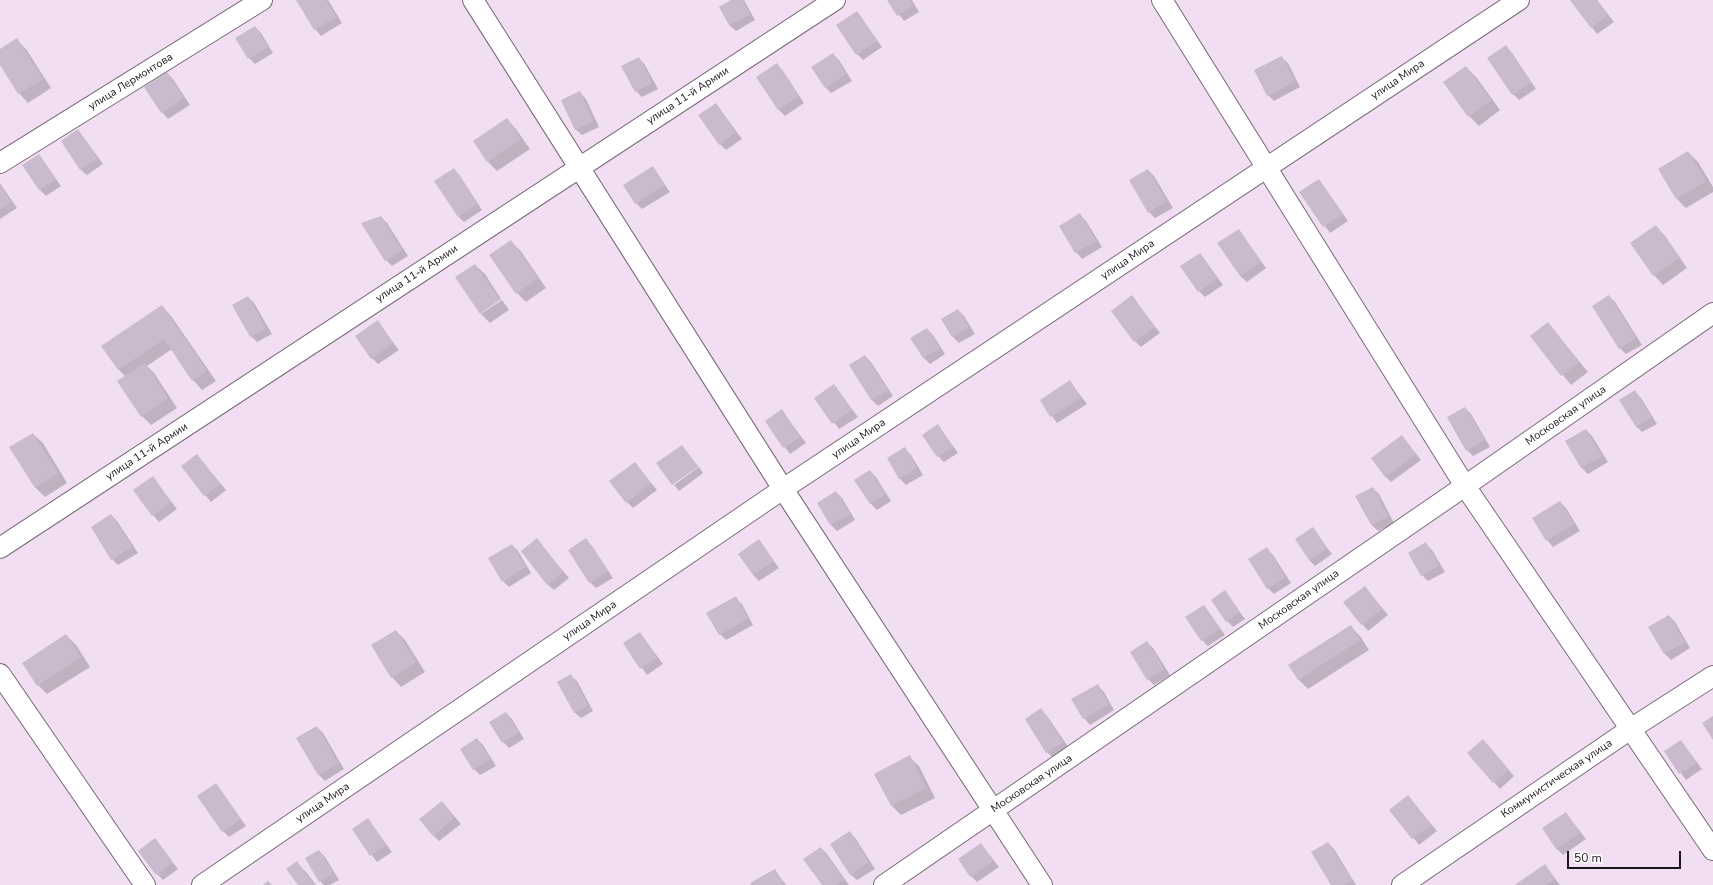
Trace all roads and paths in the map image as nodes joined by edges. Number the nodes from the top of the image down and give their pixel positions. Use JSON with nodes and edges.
{"nodes":[{"id":1,"x":262,"y":0,"type":"edge"},
{"id":2,"x":474,"y":0,"type":"edge"},
{"id":3,"x":835,"y":0,"type":"edge"},
{"id":4,"x":1162,"y":0,"type":"edge"},
{"id":5,"x":1519,"y":0,"type":"edge"},
{"id":6,"x":0,"y":163,"type":"edge"},
{"id":7,"x":579,"y":168,"type":"junction"},
{"id":8,"x":1266,"y":168,"type":"junction"},
{"id":9,"x":1713,"y":313,"type":"edge"},
{"id":10,"x":1465,"y":486,"type":"junction"},
{"id":11,"x":783,"y":489,"type":"junction"},
{"id":12,"x":0,"y":548,"type":"edge"},
{"id":13,"x":0,"y":674,"type":"edge"},
{"id":14,"x":1713,"y":676,"type":"edge"},
{"id":15,"x":1632,"y":728,"type":"junction"},
{"id":16,"x":993,"y":811,"type":"junction"},
{"id":17,"x":1713,"y":850,"type":"edge"},
{"id":18,"x":145,"y":885,"type":"edge"},
{"id":19,"x":202,"y":885,"type":"edge"},
{"id":20,"x":884,"y":885,"type":"edge"},
{"id":21,"x":1042,"y":885,"type":"edge"},
{"id":22,"x":1402,"y":885,"type":"edge"}],
"edges":[{"from":1,"to":6,"type":"street","name":"улица Лермонтова"},
{"from":2,"to":7,"type":"street"},
{"from":3,"to":7,"type":"street","name":"улица 11-й Армии"},
{"from":4,"to":8,"type":"street"},
{"from":5,"to":8,"type":"street","name":"улица Мира"},
{"from":7,"to":11,"type":"street"},
{"from":7,"to":12,"type":"street","name":"улица 11-й Армии"},
{"from":8,"to":10,"type":"street"},
{"from":8,"to":11,"type":"street","name":"улица Мира"},
{"from":9,"to":10,"type":"street","name":"Московская улица"},
{"from":10,"to":15,"type":"street"},
{"from":10,"to":16,"type":"street","name":"Московская улица"},
{"from":11,"to":16,"type":"street"},
{"from":11,"to":19,"type":"street","name":"улица Мира"},
{"from":13,"to":18,"type":"street"},
{"from":14,"to":15,"type":"street","name":"Коммунистическая улица"},
{"from":15,"to":17,"type":"street"},
{"from":15,"to":22,"type":"street","name":"Коммунистическая улица"},
{"from":16,"to":20,"type":"street","name":"Московская улица"},
{"from":16,"to":21,"type":"street"}]}
